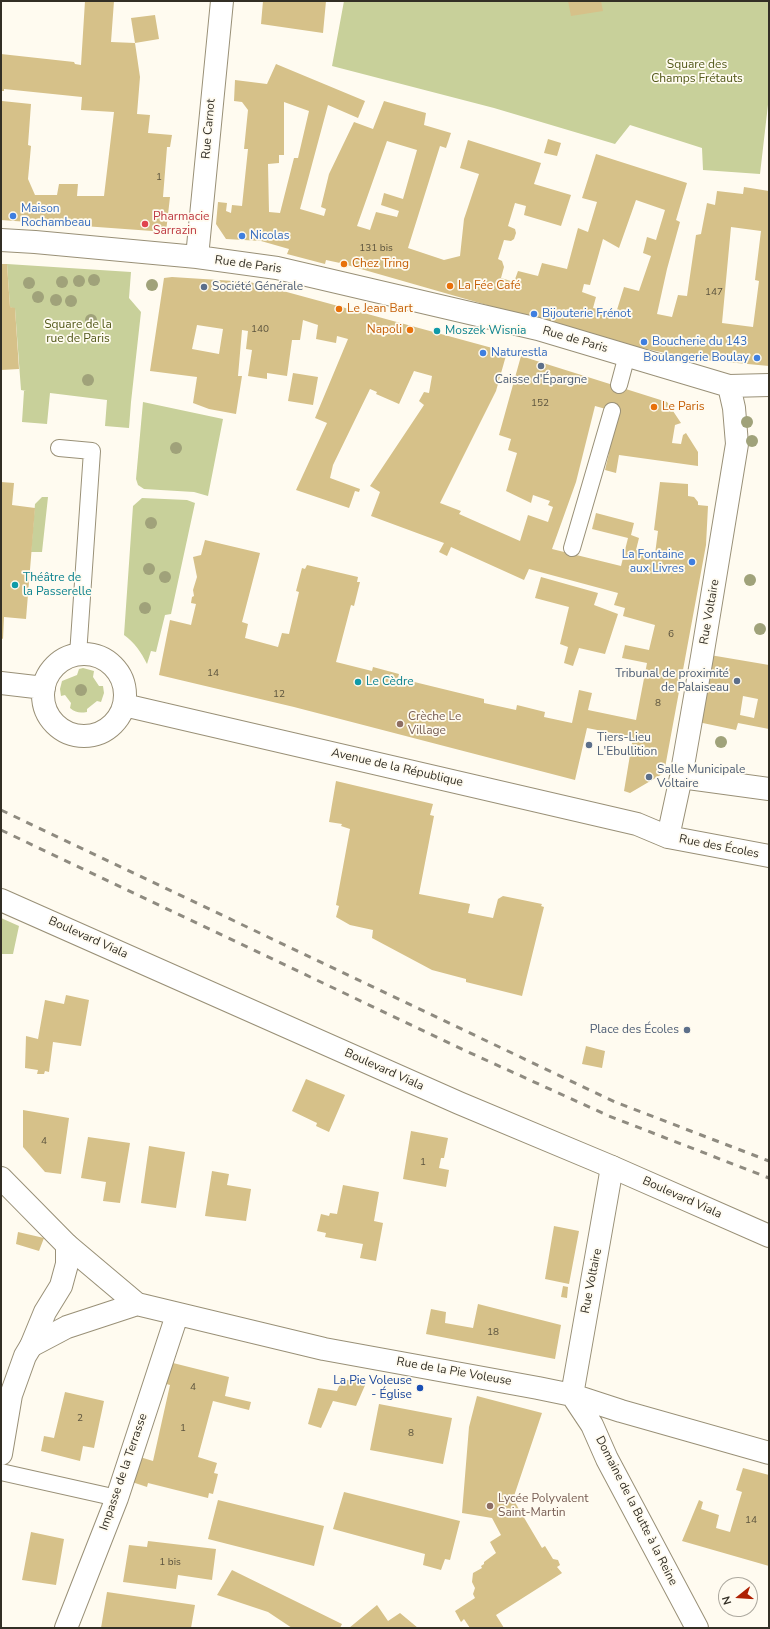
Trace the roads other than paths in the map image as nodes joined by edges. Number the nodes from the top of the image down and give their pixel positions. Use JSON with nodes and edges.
{"nodes":[{"id":1,"x":222,"y":1,"type":"edge"},
{"id":2,"x":1,"y":240,"type":"edge"},
{"id":3,"x":197,"y":258,"type":"junction"},
{"id":4,"x":627,"y":355,"type":"junction"},
{"id":5,"x":769,"y":385,"type":"edge"},
{"id":6,"x":619,"y":386,"type":"dead end"},
{"id":7,"x":729,"y":386,"type":"junction"},
{"id":8,"x":612,"y":411,"type":"dead end"},
{"id":9,"x":59,"y":448,"type":"dead end"},
{"id":10,"x":572,"y":548,"type":"dead end"},
{"id":11,"x":78,"y":655,"type":"junction"},
{"id":12,"x":1,"y":683,"type":"edge"},
{"id":13,"x":44,"y":688,"type":"junction"},
{"id":14,"x":124,"y":705,"type":"junction"},
{"id":15,"x":681,"y":777,"type":"junction"},
{"id":16,"x":769,"y":789,"type":"edge"},
{"id":17,"x":668,"y":837,"type":"junction"},
{"id":18,"x":769,"y":856,"type":"edge"},
{"id":19,"x":1,"y":900,"type":"edge"},
{"id":20,"x":612,"y":1168,"type":"junction"},
{"id":21,"x":1,"y":1178,"type":"edge"},
{"id":22,"x":769,"y":1236,"type":"edge"},
{"id":23,"x":67,"y":1245,"type":"junction"},
{"id":24,"x":137,"y":1304,"type":"junction"},
{"id":25,"x":177,"y":1315,"type":"junction"},
{"id":26,"x":31,"y":1346,"type":"junction"},
{"id":27,"x":572,"y":1395,"type":"junction"},
{"id":28,"x":769,"y":1453,"type":"edge"},
{"id":29,"x":1,"y":1454,"type":"edge"},
{"id":30,"x":1,"y":1472,"type":"edge"},
{"id":31,"x":117,"y":1498,"type":"junction"},
{"id":32,"x":66,"y":1628,"type":"edge"},
{"id":33,"x":697,"y":1628,"type":"edge"}],
"edges":[{"from":1,"to":3,"type":"street","name":"Rue Carnot"},
{"from":2,"to":3,"type":"street","name":"Rue de Paris"},
{"from":3,"to":4,"type":"street","name":"Rue de Paris"},
{"from":4,"to":6,"type":"lane"},
{"from":4,"to":7,"type":"street","name":"Rue de Paris"},
{"from":5,"to":7,"type":"street","name":"Rue de Paris"},
{"from":7,"to":15,"type":"street","name":"Rue Voltaire"},
{"from":8,"to":10,"type":"lane"},
{"from":9,"to":11,"type":"lane"},
{"from":11,"to":13,"type":"street"},
{"from":11,"to":14,"type":"street"},
{"from":12,"to":13,"type":"street"},
{"from":13,"to":14,"type":"street"},
{"from":14,"to":17,"type":"street","name":"Avenue de la République"},
{"from":15,"to":16,"type":"street"},
{"from":15,"to":17,"type":"street","name":"Rue Voltaire"},
{"from":17,"to":18,"type":"street","name":"Rue des Écoles"},
{"from":19,"to":20,"type":"street","name":"Boulevard Viala"},
{"from":20,"to":22,"type":"street","name":"Boulevard Viala"},
{"from":20,"to":27,"type":"street","name":"Rue Voltaire"},
{"from":21,"to":23,"type":"street"},
{"from":23,"to":24,"type":"street"},
{"from":23,"to":26,"type":"street"},
{"from":24,"to":25,"type":"street","name":"Rue de la Pie Voleuse"},
{"from":24,"to":26,"type":"street"},
{"from":25,"to":27,"type":"street","name":"Rue de la Pie Voleuse"},
{"from":25,"to":31,"type":"street","name":"Impasse de la Terrasse"},
{"from":26,"to":29,"type":"street"},
{"from":27,"to":28,"type":"street","name":"Rue de la Pie Voleuse"},
{"from":27,"to":33,"type":"street","name":"Domaine de la Butte à la Reine"},
{"from":30,"to":31,"type":"lane"},
{"from":31,"to":32,"type":"street","name":"Impasse de la Terrasse"}]}
